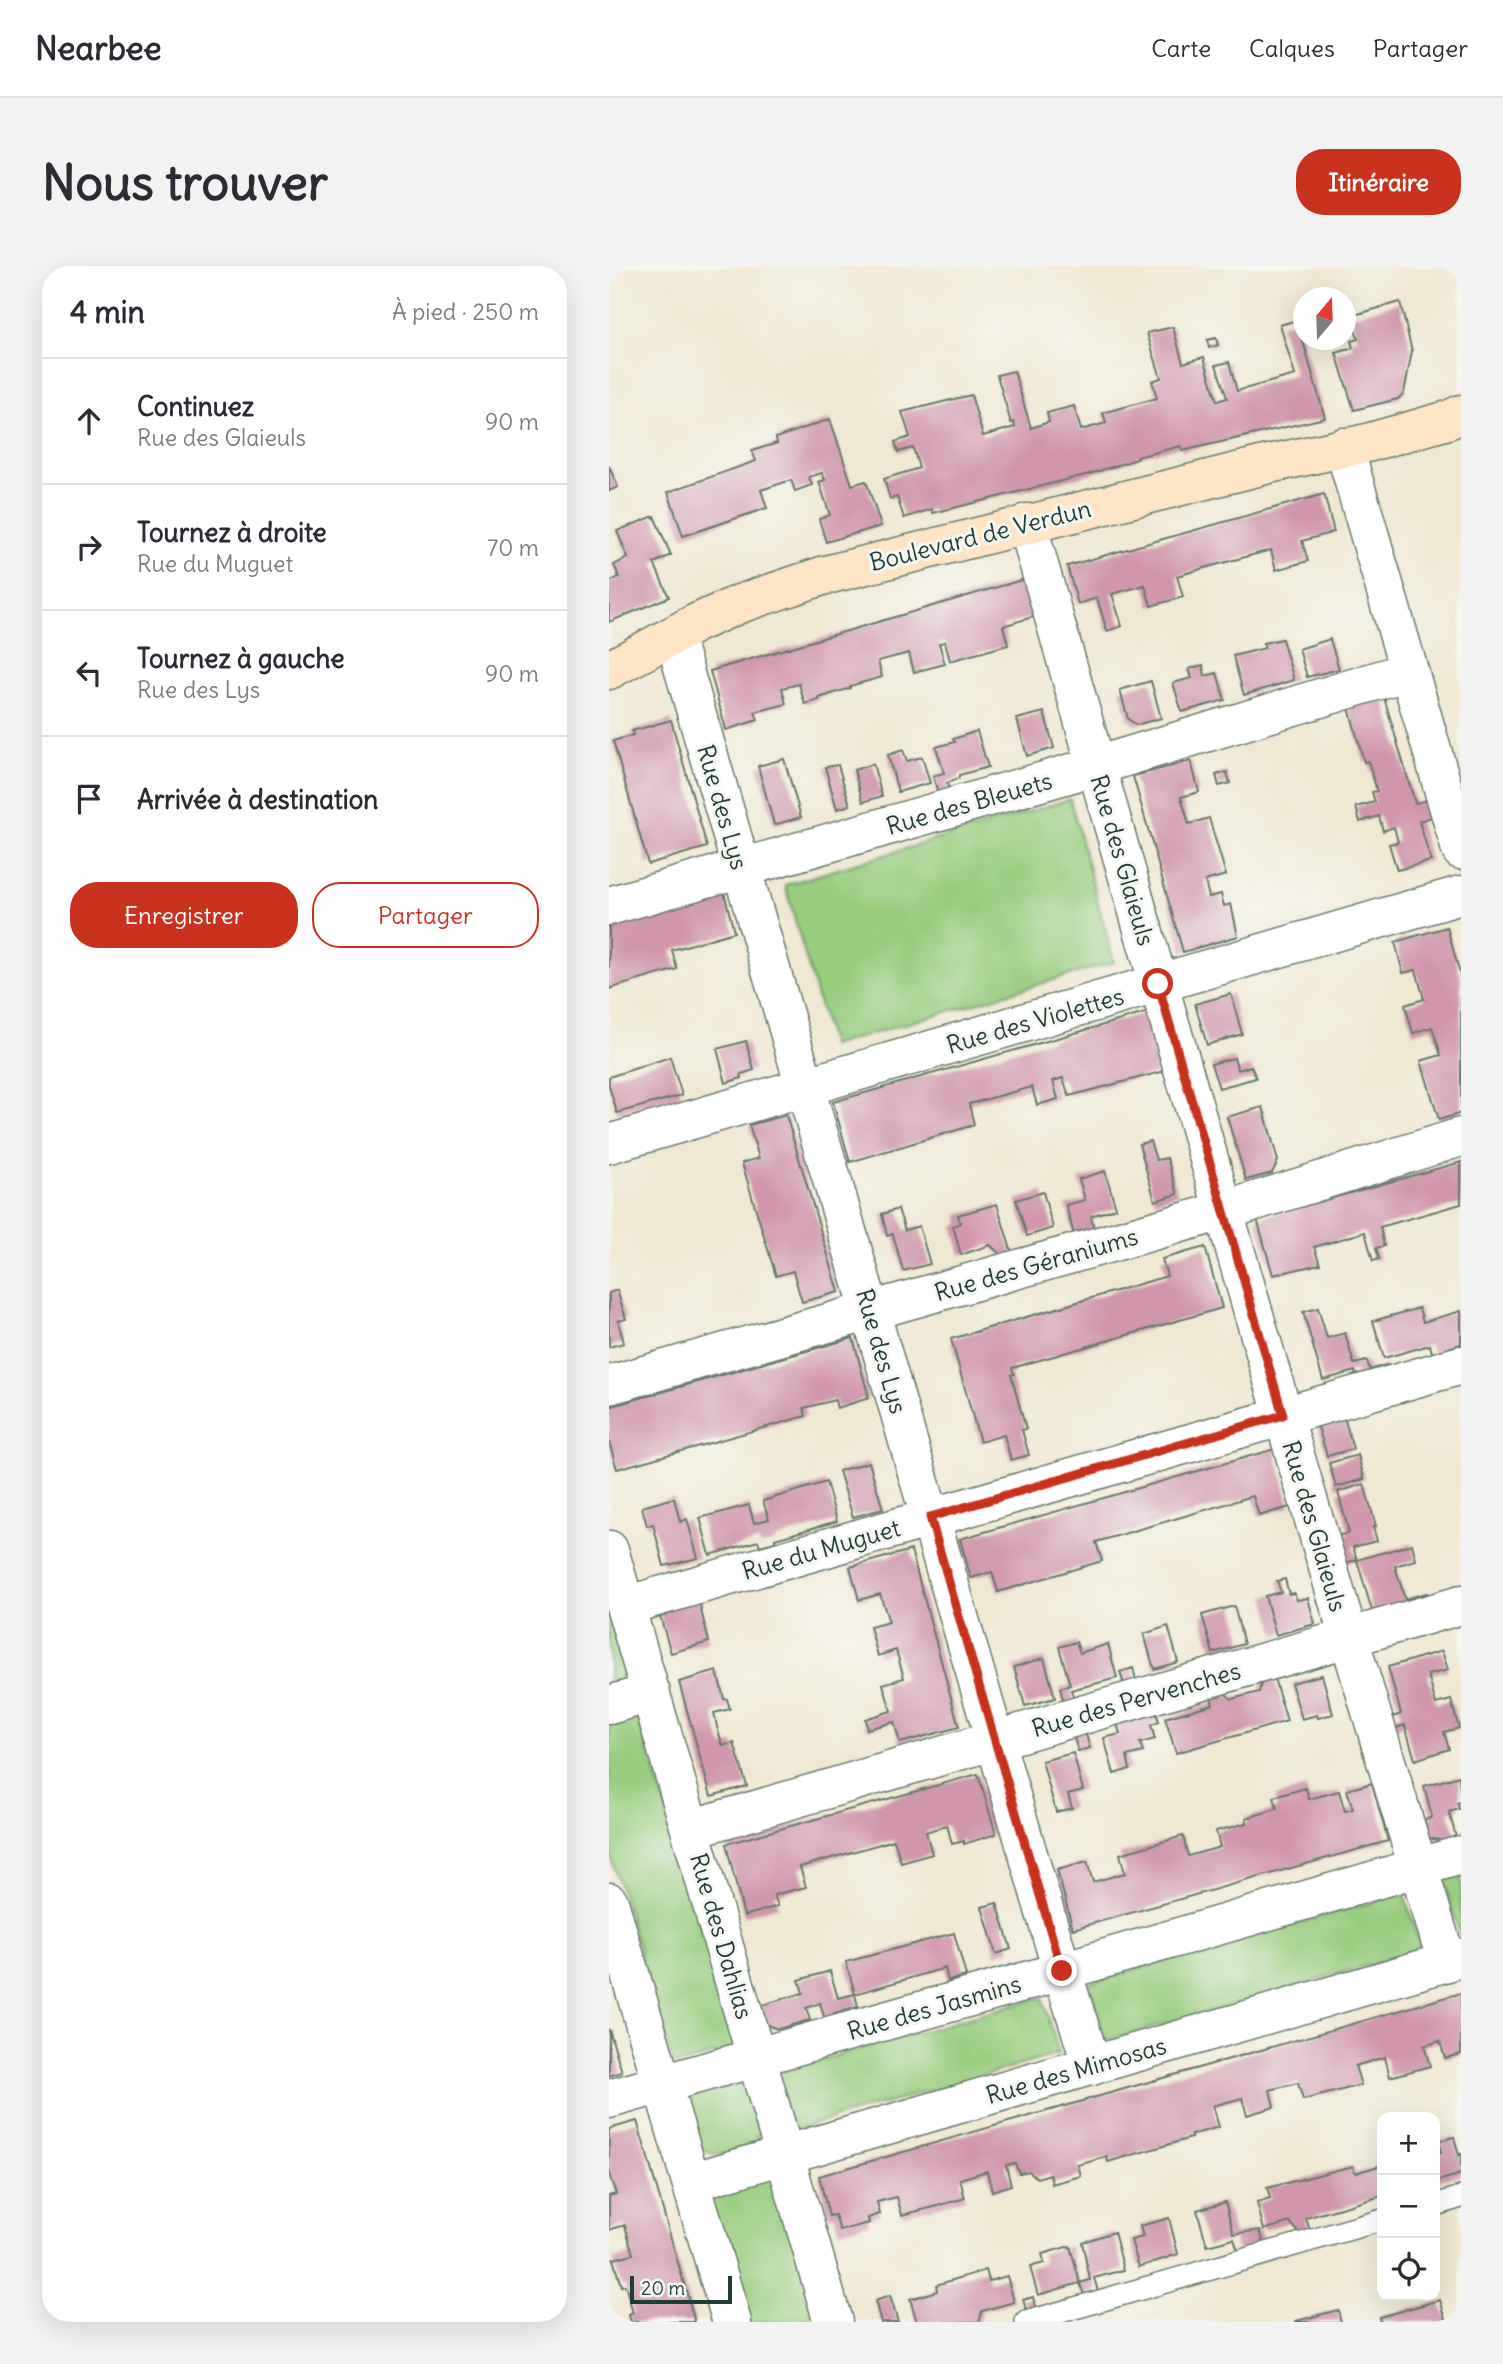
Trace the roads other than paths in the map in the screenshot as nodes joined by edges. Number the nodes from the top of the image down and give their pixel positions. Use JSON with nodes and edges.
{"nodes":[{"id":1,"x":1461,"y":414,"type":"edge"},
{"id":2,"x":1461,"y":441,"type":"edge"},
{"id":3,"x":1355,"y":445,"type":"junction"},
{"id":4,"x":1027,"y":523,"type":"junction"},
{"id":5,"x":674,"y":636,"type":"junction"},
{"id":6,"x":609,"y":670,"type":"edge"},
{"id":7,"x":1409,"y":671,"type":"junction"},
{"id":8,"x":1096,"y":766,"type":"junction"},
{"id":9,"x":1461,"y":850,"type":"edge"},
{"id":10,"x":741,"y":869,"type":"junction"},
{"id":11,"x":1461,"y":895,"type":"edge"},
{"id":12,"x":609,"y":906,"type":"edge"},
{"id":13,"x":1158,"y":984,"type":"junction"},
{"id":14,"x":805,"y":1087,"type":"junction"},
{"id":15,"x":1461,"y":1138,"type":"edge"},
{"id":16,"x":609,"y":1144,"type":"edge"},
{"id":17,"x":1223,"y":1211,"type":"junction"},
{"id":18,"x":870,"y":1311,"type":"junction"},
{"id":19,"x":1461,"y":1365,"type":"edge"},
{"id":20,"x":609,"y":1385,"type":"edge"},
{"id":21,"x":1283,"y":1415,"type":"junction"},
{"id":22,"x":930,"y":1517,"type":"junction"},
{"id":23,"x":609,"y":1550,"type":"edge"},
{"id":24,"x":625,"y":1605,"type":"junction"},
{"id":25,"x":1461,"y":1605,"type":"edge"},
{"id":26,"x":1348,"y":1637,"type":"junction"},
{"id":27,"x":651,"y":1693,"type":"junction"},
{"id":28,"x":609,"y":1705,"type":"edge"},
{"id":29,"x":995,"y":1740,"type":"junction"},
{"id":30,"x":690,"y":1829,"type":"junction"},
{"id":31,"x":1461,"y":1855,"type":"edge"},
{"id":32,"x":1418,"y":1868,"type":"junction"},
{"id":33,"x":609,"y":1902,"type":"edge"},
{"id":34,"x":1454,"y":1960,"type":"edge"},
{"id":35,"x":1062,"y":1971,"type":"junction"},
{"id":36,"x":757,"y":2056,"type":"junction"},
{"id":37,"x":1092,"y":2066,"type":"junction"},
{"id":38,"x":662,"y":2084,"type":"junction"},
{"id":39,"x":609,"y":2099,"type":"edge"},
{"id":40,"x":785,"y":2154,"type":"junction"},
{"id":41,"x":691,"y":2182,"type":"junction"},
{"id":42,"x":1461,"y":2197,"type":"edge"},
{"id":43,"x":1440,"y":2203,"type":"edge"},
{"id":44,"x":1377,"y":2221,"type":"edge"},
{"id":45,"x":732,"y":2322,"type":"edge"},
{"id":46,"x":833,"y":2322,"type":"edge"},
{"id":47,"x":1026,"y":2322,"type":"edge"}],
"edges":[{"from":1,"to":3,"type":"street","name":"Boulevard de Verdun"},
{"from":2,"to":3,"type":"street","name":"Boulevard de Verdun"},
{"from":3,"to":4,"type":"street","name":"Boulevard de Verdun"},
{"from":3,"to":7,"type":"street"},
{"from":4,"to":5,"type":"street","name":"Boulevard de Verdun"},
{"from":4,"to":8,"type":"street","name":"Rue des Glaieuls"},
{"from":5,"to":6,"type":"street","name":"Boulevard de Verdun"},
{"from":5,"to":10,"type":"street","name":"Rue des Lys"},
{"from":7,"to":8,"type":"street","name":"Rue des Bleuets"},
{"from":7,"to":9,"type":"street"},
{"from":8,"to":10,"type":"street","name":"Rue des Bleuets"},
{"from":8,"to":13,"type":"street","name":"Rue des Glaieuls"},
{"from":10,"to":12,"type":"street","name":"Rue des Bleuets"},
{"from":10,"to":14,"type":"street","name":"Rue des Lys"},
{"from":11,"to":13,"type":"street","name":"Rue des Violettes"},
{"from":13,"to":14,"type":"street","name":"Rue des Violettes"},
{"from":13,"to":17,"type":"street","name":"Rue des Glaieuls"},
{"from":14,"to":16,"type":"street","name":"Rue des Violettes"},
{"from":14,"to":18,"type":"street","name":"Rue des Lys"},
{"from":15,"to":17,"type":"street","name":"Rue des Géraniums"},
{"from":17,"to":18,"type":"street","name":"Rue des Géraniums"},
{"from":17,"to":21,"type":"street","name":"Rue des Glaieuls"},
{"from":18,"to":20,"type":"street","name":"Rue des Géraniums"},
{"from":18,"to":22,"type":"street","name":"Rue des Lys"},
{"from":19,"to":21,"type":"street","name":"Rue du Muguet"},
{"from":21,"to":22,"type":"street","name":"Rue du Muguet"},
{"from":21,"to":26,"type":"street","name":"Rue des Glaieuls"},
{"from":22,"to":24,"type":"street","name":"Rue du Muguet"},
{"from":22,"to":29,"type":"street","name":"Rue des Lys"},
{"from":23,"to":24,"type":"street","name":"Rue des Dahlias"},
{"from":24,"to":27,"type":"street","name":"Rue des Dahlias"},
{"from":25,"to":26,"type":"street","name":"Rue des Pervenches"},
{"from":26,"to":29,"type":"street","name":"Rue des Pervenches"},
{"from":26,"to":32,"type":"street","name":"Rue des Glaieuls"},
{"from":27,"to":28,"type":"street"},
{"from":27,"to":30,"type":"street","name":"Rue des Dahlias"},
{"from":29,"to":30,"type":"street","name":"Rue des Pervenches"},
{"from":29,"to":35,"type":"street","name":"Rue des Lys"},
{"from":30,"to":36,"type":"street","name":"Rue des Dahlias"},
{"from":31,"to":32,"type":"street","name":"Rue des Jasmins"},
{"from":32,"to":34,"type":"street","name":"Rue des Glaieuls"},
{"from":32,"to":35,"type":"street","name":"Rue des Jasmins"},
{"from":33,"to":38,"type":"street"},
{"from":34,"to":37,"type":"street","name":"Rue des Mimosas"},
{"from":35,"to":36,"type":"street","name":"Rue des Jasmins"},
{"from":35,"to":37,"type":"street","name":"Rue des Lys"},
{"from":36,"to":38,"type":"street","name":"Rue des Jasmins"},
{"from":36,"to":40,"type":"street","name":"Rue des Dahlias"},
{"from":37,"to":40,"type":"street","name":"Rue des Mimosas"},
{"from":38,"to":39,"type":"street","name":"Rue des Jasmins"},
{"from":38,"to":41,"type":"street"},
{"from":40,"to":41,"type":"street","name":"Rue des Mimosas"},
{"from":40,"to":46,"type":"street","name":"Rue des Dahlias"},
{"from":41,"to":45,"type":"street"},
{"from":42,"to":43,"type":"lane"},
{"from":44,"to":47,"type":"lane"}]}
